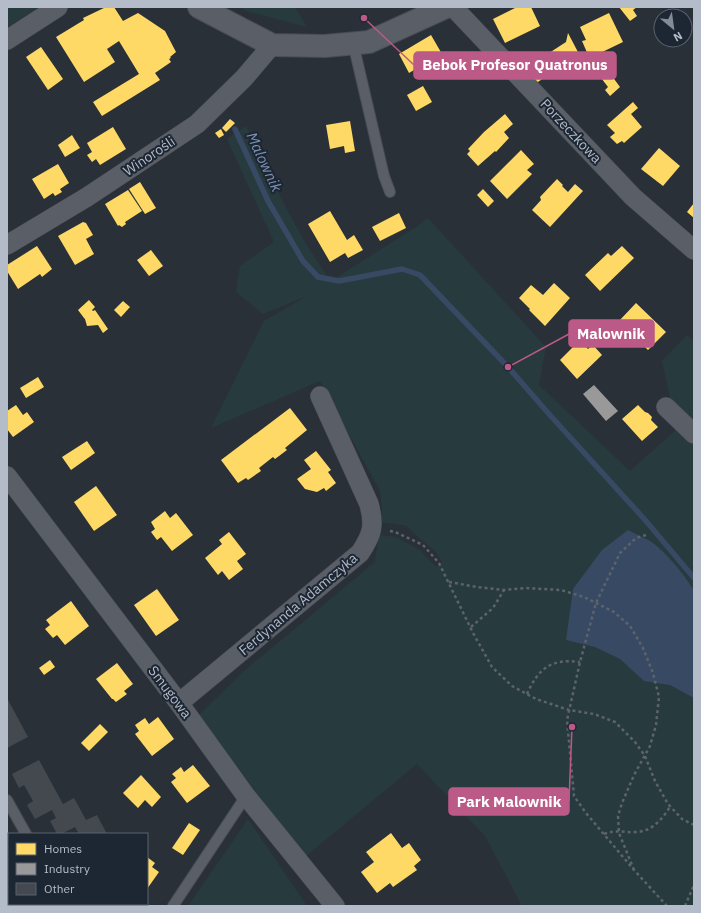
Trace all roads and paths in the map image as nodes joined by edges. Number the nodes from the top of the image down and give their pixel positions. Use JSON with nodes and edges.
{"nodes":[{"id":1,"x":57,"y":7,"type":"edge"},
{"id":2,"x":200,"y":7,"type":"edge"},
{"id":3,"x":446,"y":7,"type":"edge"},
{"id":4,"x":453,"y":7,"type":"edge"},
{"id":5,"x":7,"y":40,"type":"edge"},
{"id":6,"x":353,"y":43,"type":"junction"},
{"id":7,"x":272,"y":45,"type":"junction"},
{"id":8,"x":390,"y":192,"type":"dead end"},
{"id":9,"x":7,"y":245,"type":"edge"},
{"id":10,"x":694,"y":250,"type":"edge"},
{"id":11,"x":320,"y":396,"type":"dead end"},
{"id":12,"x":666,"y":407,"type":"dead end"},
{"id":13,"x":694,"y":434,"type":"edge"},
{"id":14,"x":7,"y":476,"type":"edge"},
{"id":15,"x":372,"y":528,"type":"junction"},
{"id":16,"x":646,"y":535,"type":"dead end"},
{"id":17,"x":449,"y":582,"type":"junction"},
{"id":18,"x":504,"y":590,"type":"junction"},
{"id":19,"x":596,"y":603,"type":"junction"},
{"id":20,"x":471,"y":627,"type":"junction"},
{"id":21,"x":580,"y":662,"type":"junction"},
{"id":22,"x":527,"y":694,"type":"junction"},
{"id":23,"x":179,"y":703,"type":"junction"},
{"id":24,"x":569,"y":710,"type":"junction"},
{"id":25,"x":645,"y":756,"type":"junction"},
{"id":26,"x":246,"y":796,"type":"junction"},
{"id":27,"x":7,"y":800,"type":"edge"},
{"id":28,"x":670,"y":807,"type":"junction"},
{"id":29,"x":694,"y":825,"type":"edge"},
{"id":30,"x":618,"y":831,"type":"junction"},
{"id":31,"x":25,"y":833,"type":"edge"},
{"id":32,"x":604,"y":834,"type":"junction"},
{"id":33,"x":634,"y":870,"type":"junction"},
{"id":34,"x":694,"y":885,"type":"edge"},
{"id":35,"x":173,"y":906,"type":"edge"},
{"id":36,"x":335,"y":906,"type":"edge"},
{"id":37,"x":667,"y":906,"type":"edge"},
{"id":38,"x":685,"y":906,"type":"edge"}],
"edges":[{"from":1,"to":5,"type":"street"},
{"from":2,"to":7,"type":"street"},
{"from":3,"to":6,"type":"street"},
{"from":4,"to":10,"type":"street","name":"Porzeczkowa"},
{"from":6,"to":7,"type":"street"},
{"from":6,"to":8,"type":"lane"},
{"from":7,"to":9,"type":"street","name":"Winorośli"},
{"from":11,"to":15,"type":"street","name":"Ferdynanda Adamczyka"},
{"from":12,"to":13,"type":"street"},
{"from":14,"to":23,"type":"street","name":"Smugowa"},
{"from":15,"to":17,"type":"path"},
{"from":15,"to":23,"type":"street","name":"Ferdynanda Adamczyka"},
{"from":16,"to":19,"type":"path"},
{"from":17,"to":18,"type":"path"},
{"from":17,"to":20,"type":"path"},
{"from":18,"to":19,"type":"path"},
{"from":18,"to":20,"type":"path"},
{"from":19,"to":21,"type":"path"},
{"from":19,"to":25,"type":"path"},
{"from":20,"to":22,"type":"path"},
{"from":21,"to":22,"type":"path"},
{"from":21,"to":24,"type":"path"},
{"from":22,"to":24,"type":"path"},
{"from":23,"to":26,"type":"street","name":"Smugowa"},
{"from":24,"to":25,"type":"path"},
{"from":24,"to":32,"type":"path"},
{"from":25,"to":28,"type":"path"},
{"from":25,"to":30,"type":"path"},
{"from":26,"to":35,"type":"lane"},
{"from":26,"to":36,"type":"street","name":"Smugowa"},
{"from":27,"to":31,"type":"lane"},
{"from":28,"to":29,"type":"path"},
{"from":28,"to":30,"type":"path"},
{"from":30,"to":32,"type":"path"},
{"from":30,"to":33,"type":"path"},
{"from":32,"to":33,"type":"path"},
{"from":33,"to":37,"type":"path"},
{"from":34,"to":38,"type":"path"}]}
